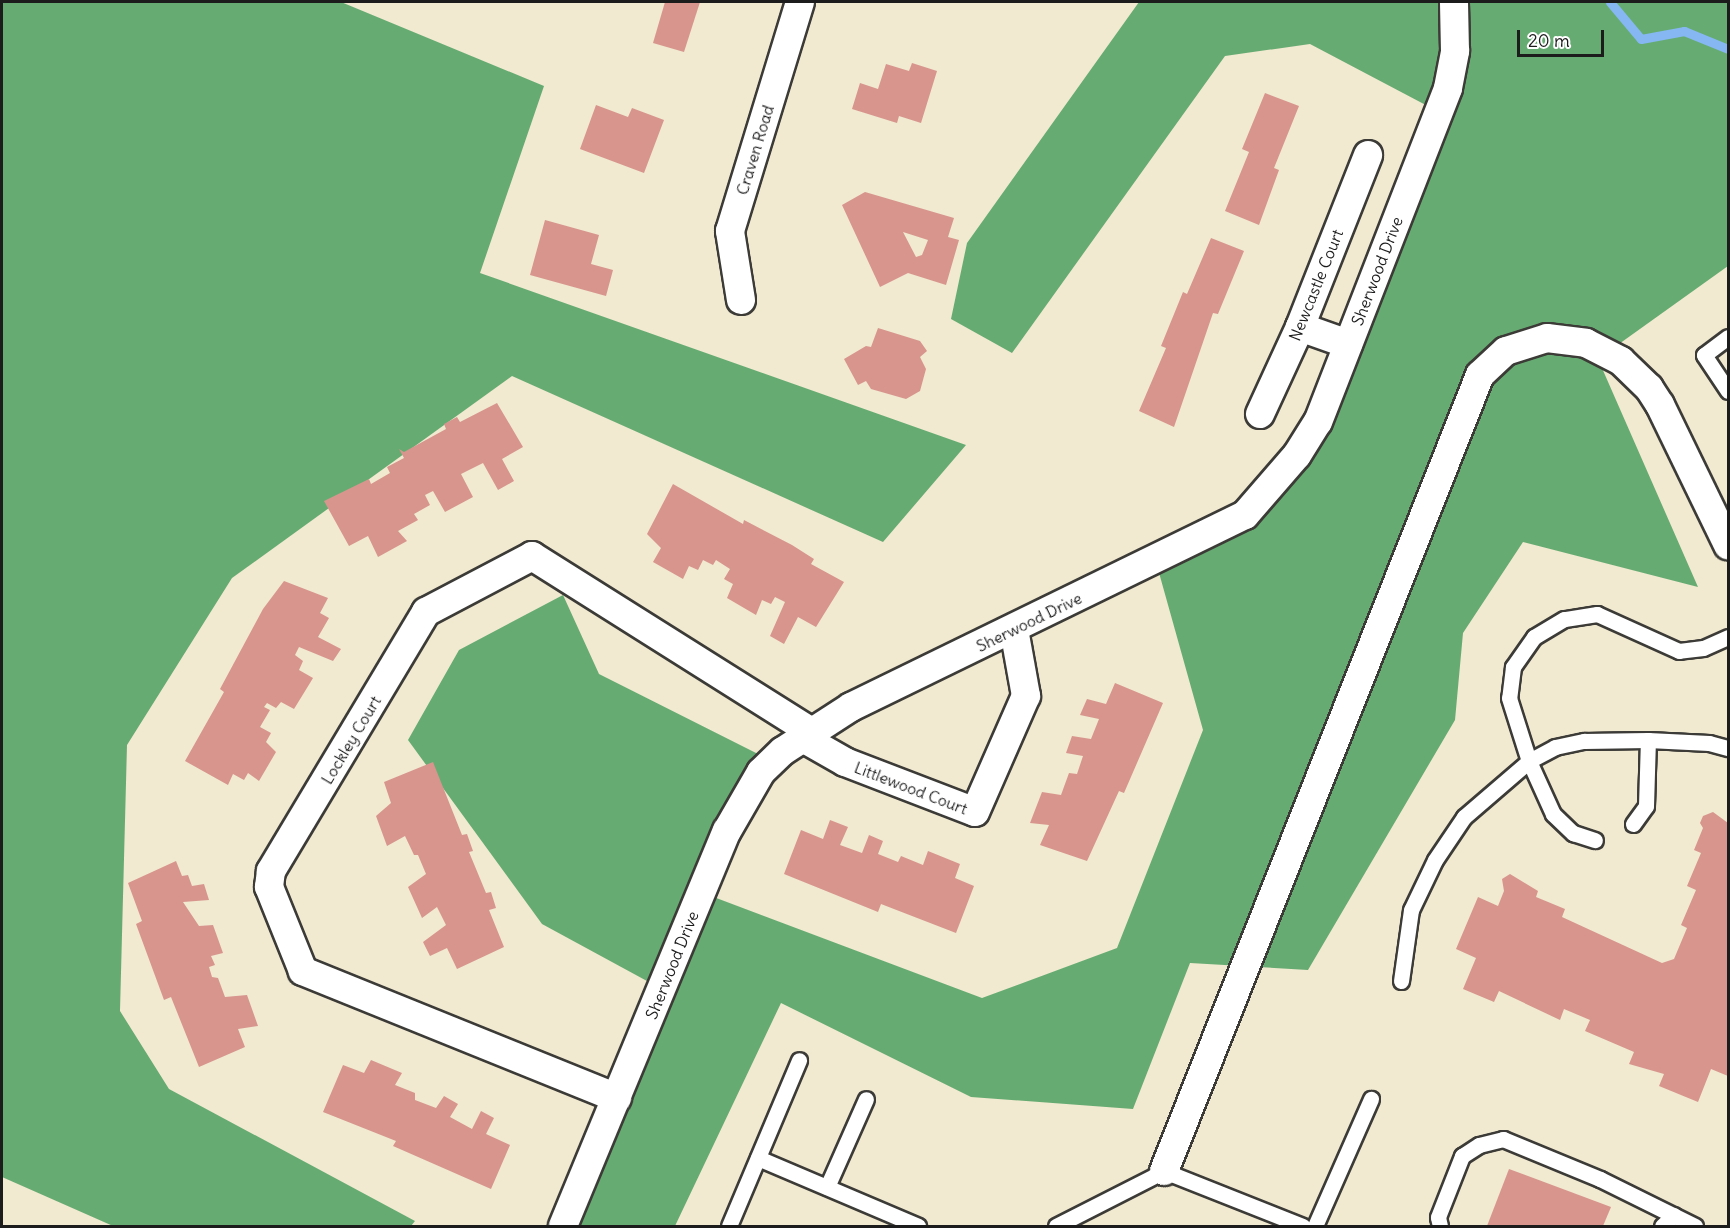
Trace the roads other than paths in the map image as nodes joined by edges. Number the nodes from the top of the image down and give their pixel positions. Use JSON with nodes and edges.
{"nodes":[{"id":1,"x":800,"y":2,"type":"edge"},
{"id":2,"x":1454,"y":2,"type":"edge"},
{"id":3,"x":1368,"y":155,"type":"dead end"},
{"id":4,"x":741,"y":300,"type":"dead end"},
{"id":5,"x":1300,"y":327,"type":"junction"},
{"id":6,"x":1728,"y":337,"type":"edge"},
{"id":7,"x":1348,"y":344,"type":"junction"},
{"id":8,"x":1728,"y":391,"type":"edge"},
{"id":9,"x":1260,"y":414,"type":"dead end"},
{"id":10,"x":1728,"y":545,"type":"edge"},
{"id":11,"x":1014,"y":629,"type":"junction"},
{"id":12,"x":1728,"y":637,"type":"edge"},
{"id":13,"x":807,"y":735,"type":"junction"},
{"id":14,"x":1648,"y":740,"type":"junction"},
{"id":15,"x":1728,"y":748,"type":"edge"},
{"id":16,"x":1529,"y":761,"type":"junction"},
{"id":17,"x":1633,"y":824,"type":"dead end"},
{"id":18,"x":1595,"y":840,"type":"dead end"},
{"id":19,"x":1401,"y":981,"type":"dead end"},
{"id":20,"x":799,"y":1060,"type":"dead end"},
{"id":21,"x":617,"y":1098,"type":"junction"},
{"id":22,"x":866,"y":1099,"type":"dead end"},
{"id":23,"x":1371,"y":1099,"type":"dead end"},
{"id":24,"x":758,"y":1158,"type":"junction"},
{"id":25,"x":1164,"y":1170,"type":"junction"},
{"id":26,"x":827,"y":1187,"type":"junction"},
{"id":27,"x":1674,"y":1215,"type":"junction"},
{"id":28,"x":563,"y":1227,"type":"edge"},
{"id":29,"x":729,"y":1227,"type":"edge"},
{"id":30,"x":918,"y":1227,"type":"edge"},
{"id":31,"x":1056,"y":1227,"type":"edge"},
{"id":32,"x":1303,"y":1227,"type":"edge"},
{"id":33,"x":1315,"y":1227,"type":"edge"},
{"id":34,"x":1440,"y":1227,"type":"edge"},
{"id":35,"x":1662,"y":1227,"type":"edge"},
{"id":36,"x":1695,"y":1227,"type":"edge"}],
"edges":[{"from":1,"to":4,"type":"street","name":"Craven Road"},
{"from":2,"to":7,"type":"street","name":"Sherwood Drive"},
{"from":3,"to":5,"type":"street","name":"Newcastle Court"},
{"from":5,"to":7,"type":"street"},
{"from":5,"to":9,"type":"street","name":"Newcastle Court"},
{"from":6,"to":8,"type":"lane"},
{"from":7,"to":11,"type":"street","name":"Sherwood Drive"},
{"from":10,"to":25,"type":"street"},
{"from":11,"to":13,"type":"street","name":"Sherwood Drive"},
{"from":11,"to":13,"type":"street","name":"Littlewood Court"},
{"from":12,"to":16,"type":"lane"},
{"from":13,"to":21,"type":"street","name":"Sherwood Drive"},
{"from":13,"to":21,"type":"street","name":"Lockley Court"},
{"from":14,"to":15,"type":"lane"},
{"from":14,"to":16,"type":"lane"},
{"from":14,"to":17,"type":"lane"},
{"from":16,"to":18,"type":"lane"},
{"from":16,"to":19,"type":"lane"},
{"from":20,"to":24,"type":"lane"},
{"from":21,"to":28,"type":"street","name":"Sherwood Drive"},
{"from":22,"to":26,"type":"lane"},
{"from":23,"to":33,"type":"lane"},
{"from":24,"to":26,"type":"lane"},
{"from":24,"to":29,"type":"lane"},
{"from":25,"to":31,"type":"lane"},
{"from":25,"to":32,"type":"lane"},
{"from":26,"to":30,"type":"lane"},
{"from":27,"to":34,"type":"lane"},
{"from":27,"to":35,"type":"lane"},
{"from":27,"to":36,"type":"lane"}]}
